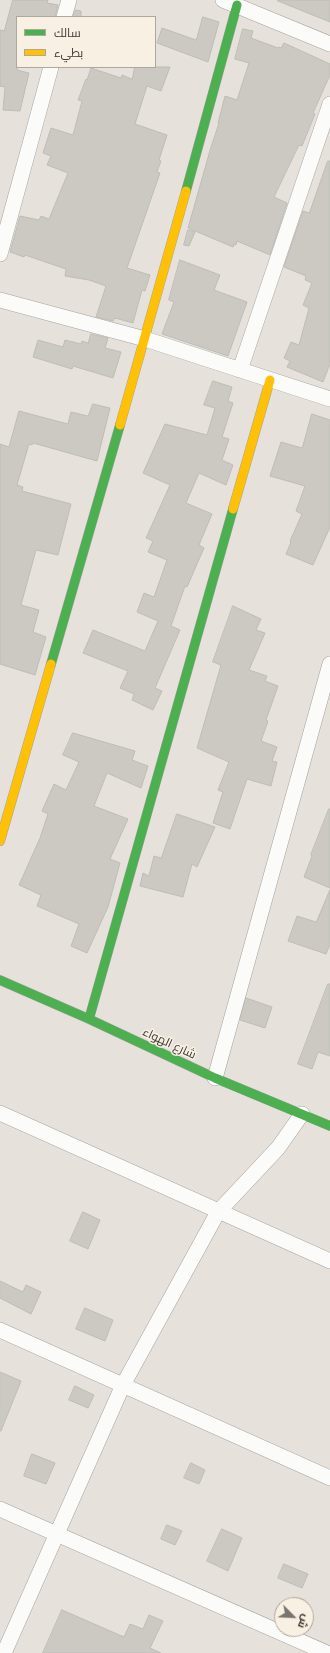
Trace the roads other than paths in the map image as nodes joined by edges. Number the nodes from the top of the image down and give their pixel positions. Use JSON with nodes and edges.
{"nodes":[{"id":1,"x":69,"y":0,"type":"edge"},
{"id":2,"x":230,"y":3,"type":"edge"},
{"id":3,"x":64,"y":16,"type":"edge"},
{"id":4,"x":330,"y":44,"type":"edge"},
{"id":5,"x":50,"y":68,"type":"edge"},
{"id":6,"x":330,"y":104,"type":"edge"},
{"id":7,"x":4,"y":226,"type":"edge"},
{"id":8,"x":0,"y":254,"type":"edge"},
{"id":9,"x":0,"y":300,"type":"edge"},
{"id":10,"x":145,"y":339,"type":"junction"},
{"id":11,"x":240,"y":370,"type":"junction"},
{"id":12,"x":270,"y":380,"type":"junction"},
{"id":13,"x":330,"y":399,"type":"edge"},
{"id":14,"x":330,"y":664,"type":"edge"},
{"id":15,"x":0,"y":841,"type":"edge"},
{"id":16,"x":0,"y":980,"type":"edge"},
{"id":17,"x":89,"y":1020,"type":"junction"},
{"id":18,"x":215,"y":1078,"type":"junction"},
{"id":19,"x":0,"y":1113,"type":"edge"},
{"id":20,"x":302,"y":1114,"type":"junction"},
{"id":21,"x":330,"y":1126,"type":"edge"},
{"id":22,"x":218,"y":1212,"type":"junction"},
{"id":23,"x":330,"y":1260,"type":"edge"},
{"id":24,"x":0,"y":1330,"type":"edge"},
{"id":25,"x":123,"y":1385,"type":"junction"},
{"id":26,"x":330,"y":1478,"type":"edge"},
{"id":27,"x":0,"y":1509,"type":"edge"},
{"id":28,"x":57,"y":1534,"type":"junction"},
{"id":29,"x":4,"y":1653,"type":"edge"},
{"id":30,"x":327,"y":1653,"type":"edge"}],
"edges":[{"from":1,"to":3,"type":"street"},
{"from":2,"to":4,"type":"street"},
{"from":2,"to":10,"type":"street"},
{"from":5,"to":7,"type":"street"},
{"from":6,"to":11,"type":"street"},
{"from":7,"to":8,"type":"street"},
{"from":9,"to":10,"type":"street"},
{"from":10,"to":11,"type":"street"},
{"from":10,"to":15,"type":"street"},
{"from":11,"to":12,"type":"street"},
{"from":12,"to":13,"type":"street"},
{"from":12,"to":17,"type":"street"},
{"from":14,"to":18,"type":"street"},
{"from":16,"to":17,"type":"street","name":"شارع الهواء"},
{"from":17,"to":18,"type":"street","name":"شارع الهواء"},
{"from":18,"to":20,"type":"street","name":"شارع الهواء"},
{"from":19,"to":22,"type":"street"},
{"from":20,"to":21,"type":"street","name":"شارع الهواء"},
{"from":20,"to":22,"type":"street"},
{"from":22,"to":23,"type":"street"},
{"from":22,"to":25,"type":"street"},
{"from":24,"to":25,"type":"street"},
{"from":25,"to":26,"type":"street"},
{"from":25,"to":28,"type":"street"},
{"from":27,"to":28,"type":"street"},
{"from":28,"to":29,"type":"street"},
{"from":28,"to":30,"type":"street"}]}
